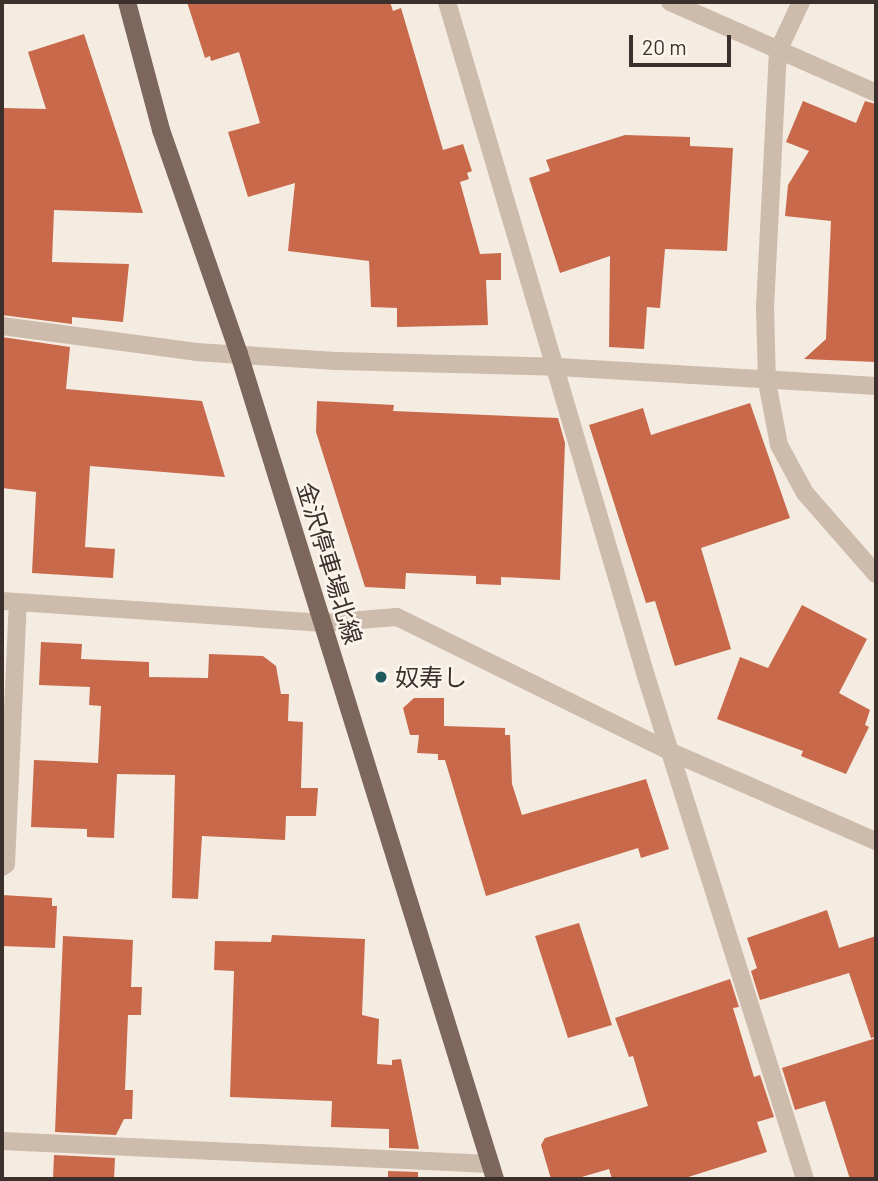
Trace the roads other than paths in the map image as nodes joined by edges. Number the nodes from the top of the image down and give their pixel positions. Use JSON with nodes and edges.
{"nodes":[{"id":1,"x":127,"y":2,"type":"edge"},
{"id":2,"x":447,"y":2,"type":"edge"},
{"id":3,"x":670,"y":2,"type":"edge"},
{"id":4,"x":801,"y":2,"type":"edge"},
{"id":5,"x":778,"y":51,"type":"junction"},
{"id":6,"x":876,"y":93,"type":"edge"},
{"id":7,"x":2,"y":326,"type":"edge"},
{"id":8,"x":239,"y":354,"type":"junction"},
{"id":9,"x":558,"y":367,"type":"junction"},
{"id":10,"x":767,"y":382,"type":"junction"},
{"id":11,"x":876,"y":386,"type":"edge"},
{"id":12,"x":876,"y":573,"type":"edge"},
{"id":13,"x":10,"y":602,"type":"edge"},
{"id":14,"x":323,"y":623,"type":"junction"},
{"id":15,"x":671,"y":752,"type":"junction"},
{"id":16,"x":876,"y":841,"type":"edge"},
{"id":17,"x":2,"y":867,"type":"edge"},
{"id":18,"x":2,"y":1141,"type":"edge"},
{"id":19,"x":492,"y":1172,"type":"edge"},
{"id":20,"x":805,"y":1179,"type":"edge"}],
"edges":[{"from":1,"to":8,"type":"main road","name":"金沢停車場北線"},
{"from":2,"to":9,"type":"street"},
{"from":3,"to":5,"type":"street"},
{"from":4,"to":5,"type":"street"},
{"from":5,"to":6,"type":"street"},
{"from":5,"to":10,"type":"street"},
{"from":7,"to":8,"type":"street"},
{"from":8,"to":9,"type":"street"},
{"from":8,"to":14,"type":"main road","name":"金沢停車場北線"},
{"from":9,"to":10,"type":"street"},
{"from":9,"to":15,"type":"street"},
{"from":10,"to":11,"type":"street"},
{"from":10,"to":12,"type":"street"},
{"from":13,"to":14,"type":"street"},
{"from":13,"to":17,"type":"street"},
{"from":14,"to":15,"type":"street"},
{"from":14,"to":19,"type":"main road","name":"金沢停車場北線"},
{"from":15,"to":16,"type":"street"},
{"from":15,"to":20,"type":"street"},
{"from":18,"to":19,"type":"street"}]}
